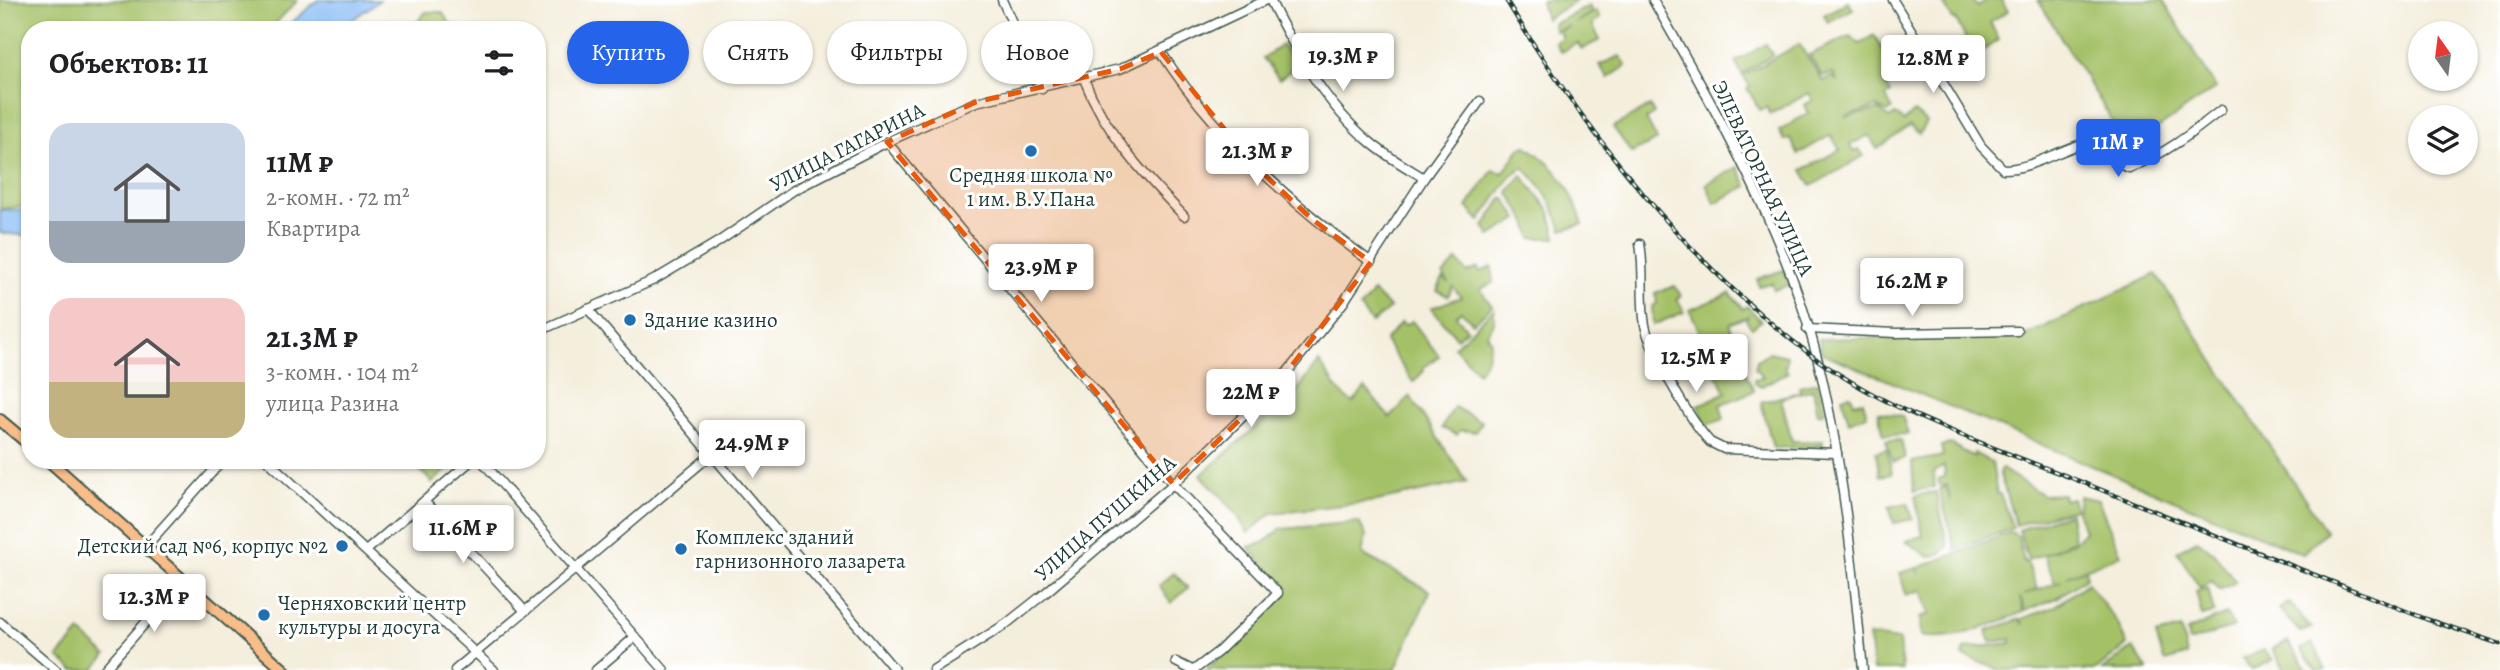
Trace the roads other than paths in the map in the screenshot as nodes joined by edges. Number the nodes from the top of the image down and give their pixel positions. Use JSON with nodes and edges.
{"nodes":[{"id":1,"x":1002,"y":0,"type":"edge"},
{"id":2,"x":1268,"y":0,"type":"edge"},
{"id":3,"x":1653,"y":0,"type":"edge"},
{"id":4,"x":1893,"y":0,"type":"edge"},
{"id":5,"x":1160,"y":52,"type":"junction"},
{"id":6,"x":1093,"y":76,"type":"edge"},
{"id":7,"x":1063,"y":84,"type":"edge"},
{"id":8,"x":1086,"y":84,"type":"edge"},
{"id":9,"x":1042,"y":89,"type":"junction"},
{"id":10,"x":1480,"y":101,"type":"dead end"},
{"id":11,"x":2221,"y":110,"type":"dead end"},
{"id":12,"x":887,"y":142,"type":"junction"},
{"id":13,"x":1424,"y":178,"type":"junction"},
{"id":14,"x":1184,"y":216,"type":"dead end"},
{"id":15,"x":1640,"y":244,"type":"dead end"},
{"id":16,"x":1371,"y":262,"type":"junction"},
{"id":17,"x":588,"y":309,"type":"junction"},
{"id":18,"x":546,"y":328,"type":"edge"},
{"id":19,"x":1807,"y":329,"type":"junction"},
{"id":20,"x":2017,"y":331,"type":"dead end"},
{"id":21,"x":0,"y":420,"type":"edge"},
{"id":22,"x":21,"y":438,"type":"edge"},
{"id":23,"x":1837,"y":453,"type":"junction"},
{"id":24,"x":712,"y":454,"type":"junction"},
{"id":25,"x":58,"y":469,"type":"edge"},
{"id":26,"x":215,"y":469,"type":"edge"},
{"id":27,"x":277,"y":469,"type":"edge"},
{"id":28,"x":461,"y":469,"type":"edge"},
{"id":29,"x":489,"y":469,"type":"edge"},
{"id":30,"x":1173,"y":484,"type":"junction"},
{"id":31,"x":424,"y":501,"type":"junction"},
{"id":32,"x":146,"y":546,"type":"junction"},
{"id":33,"x":367,"y":550,"type":"junction"},
{"id":34,"x":575,"y":569,"type":"junction"},
{"id":35,"x":183,"y":580,"type":"junction"},
{"id":36,"x":524,"y":610,"type":"junction"},
{"id":37,"x":0,"y":622,"type":"edge"},
{"id":38,"x":635,"y":637,"type":"junction"},
{"id":39,"x":475,"y":652,"type":"junction"},
{"id":40,"x":1176,"y":662,"type":"dead end"},
{"id":41,"x":56,"y":670,"type":"edge"},
{"id":42,"x":104,"y":670,"type":"edge"},
{"id":43,"x":284,"y":670,"type":"edge"},
{"id":44,"x":455,"y":670,"type":"edge"},
{"id":45,"x":494,"y":670,"type":"edge"},
{"id":46,"x":596,"y":670,"type":"edge"},
{"id":47,"x":664,"y":670,"type":"edge"},
{"id":48,"x":895,"y":670,"type":"edge"},
{"id":49,"x":933,"y":670,"type":"edge"},
{"id":50,"x":1193,"y":670,"type":"edge"},
{"id":51,"x":1863,"y":670,"type":"edge"}],
"edges":[{"from":1,"to":9,"type":"street"},
{"from":2,"to":5,"type":"street","name":"УЛИЦА ГАГАРИНА"},
{"from":2,"to":13,"type":"street"},
{"from":3,"to":19,"type":"street","name":"ЭЛЕВАТОРНАЯ УЛИЦА"},
{"from":4,"to":11,"type":"street"},
{"from":5,"to":6,"type":"street","name":"УЛИЦА ГАГАРИНА"},
{"from":5,"to":16,"type":"street"},
{"from":7,"to":9,"type":"street","name":"УЛИЦА ГАГАРИНА"},
{"from":8,"to":14,"type":"street"},
{"from":9,"to":12,"type":"street","name":"УЛИЦА ГАГАРИНА"},
{"from":10,"to":13,"type":"street","name":"УЛИЦА ПУШКИНА"},
{"from":12,"to":17,"type":"street","name":"УЛИЦА ГАГАРИНА"},
{"from":12,"to":30,"type":"street"},
{"from":13,"to":16,"type":"street","name":"УЛИЦА ПУШКИНА"},
{"from":15,"to":23,"type":"street"},
{"from":16,"to":30,"type":"street","name":"УЛИЦА ПУШКИНА"},
{"from":17,"to":18,"type":"street","name":"УЛИЦА ГАГАРИНА"},
{"from":17,"to":24,"type":"street"},
{"from":19,"to":20,"type":"street"},
{"from":19,"to":23,"type":"street","name":"ЭЛЕВАТОРНАЯ УЛИЦА"},
{"from":21,"to":22,"type":"main road"},
{"from":23,"to":51,"type":"street","name":"ЭЛЕВАТОРНАЯ УЛИЦА"},
{"from":24,"to":34,"type":"street"},
{"from":24,"to":48,"type":"street"},
{"from":25,"to":32,"type":"main road"},
{"from":26,"to":32,"type":"street"},
{"from":27,"to":33,"type":"street"},
{"from":28,"to":31,"type":"street"},
{"from":29,"to":34,"type":"street"},
{"from":30,"to":49,"type":"street","name":"УЛИЦА ПУШКИНА"},
{"from":30,"to":50,"type":"street"},
{"from":31,"to":33,"type":"street"},
{"from":31,"to":36,"type":"street"},
{"from":32,"to":35,"type":"main road"},
{"from":33,"to":39,"type":"street"},
{"from":34,"to":36,"type":"street"},
{"from":34,"to":38,"type":"street"},
{"from":35,"to":42,"type":"street"},
{"from":35,"to":43,"type":"main road"},
{"from":36,"to":39,"type":"street"},
{"from":37,"to":41,"type":"street"},
{"from":38,"to":46,"type":"street"},
{"from":38,"to":47,"type":"street"},
{"from":39,"to":44,"type":"street"},
{"from":39,"to":45,"type":"street"},
{"from":40,"to":50,"type":"street"}]}
